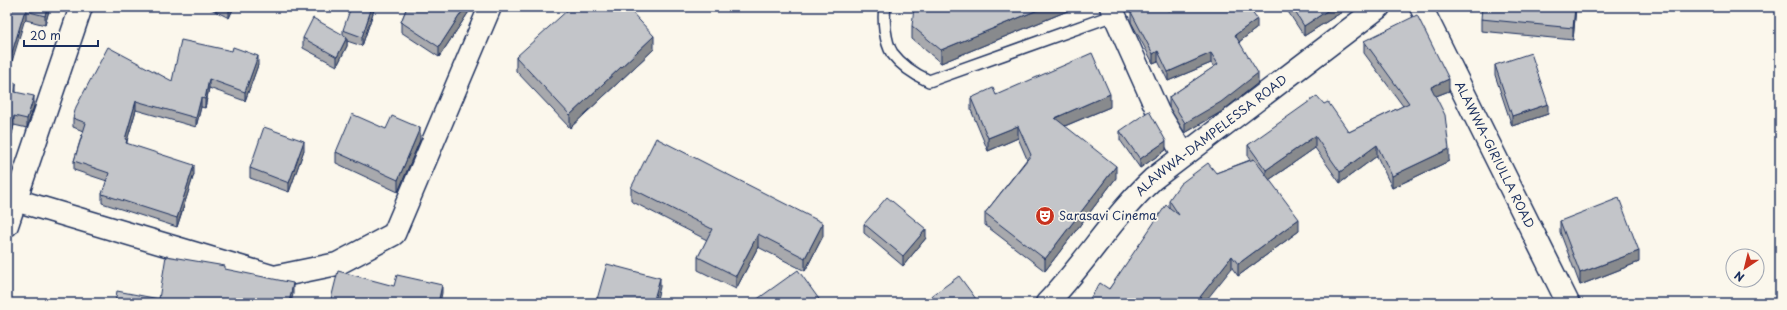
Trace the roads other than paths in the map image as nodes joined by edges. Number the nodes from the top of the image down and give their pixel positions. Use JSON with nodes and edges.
{"nodes":[{"id":1,"x":81,"y":7,"type":"edge"},
{"id":2,"x":490,"y":7,"type":"edge"},
{"id":3,"x":884,"y":7,"type":"edge"},
{"id":4,"x":1380,"y":7,"type":"edge"},
{"id":5,"x":1421,"y":7,"type":"edge"},
{"id":6,"x":1113,"y":11,"type":"edge"},
{"id":7,"x":1184,"y":155,"type":"junction"},
{"id":8,"x":15,"y":200,"type":"junction"},
{"id":9,"x":7,"y":226,"type":"edge"},
{"id":10,"x":1047,"y":303,"type":"edge"},
{"id":11,"x":1568,"y":303,"type":"edge"}],
"edges":[{"from":1,"to":8,"type":"street"},
{"from":2,"to":8,"type":"street"},
{"from":3,"to":6,"type":"lane"},
{"from":4,"to":7,"type":"street","name":"ALAWWA-DAMPELESSA ROAD"},
{"from":5,"to":11,"type":"street","name":"ALAWWA-GIRIULLA ROAD"},
{"from":6,"to":7,"type":"street"},
{"from":7,"to":10,"type":"street","name":"ALAWWA-DAMPELESSA ROAD"},
{"from":8,"to":9,"type":"street"}]}
